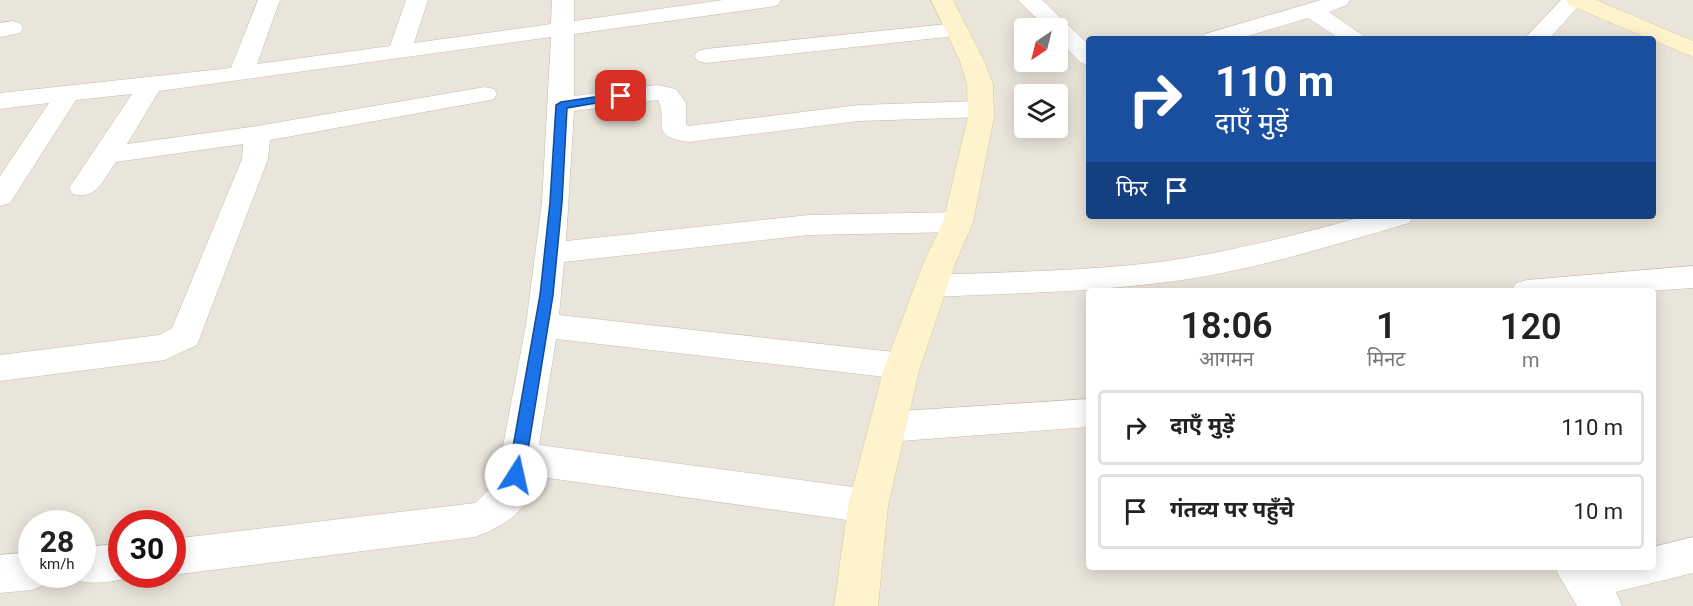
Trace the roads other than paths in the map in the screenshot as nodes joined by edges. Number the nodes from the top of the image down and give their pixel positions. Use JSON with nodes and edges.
{"nodes":[{"id":1,"x":269,"y":0,"type":"edge"},
{"id":2,"x":417,"y":0,"type":"edge"},
{"id":3,"x":770,"y":0,"type":"edge"},
{"id":4,"x":942,"y":0,"type":"edge"},
{"id":5,"x":1029,"y":0,"type":"edge"},
{"id":6,"x":1339,"y":0,"type":"edge"},
{"id":7,"x":1575,"y":0,"type":"edge"},
{"id":8,"x":1312,"y":10,"type":"junction"},
{"id":9,"x":563,"y":14,"type":"edge"},
{"id":10,"x":957,"y":30,"type":"junction"},
{"id":11,"x":1223,"y":36,"type":"edge"},
{"id":12,"x":1351,"y":36,"type":"edge"},
{"id":13,"x":1539,"y":36,"type":"edge"},
{"id":14,"x":1693,"y":50,"type":"edge"},
{"id":15,"x":400,"y":51,"type":"junction"},
{"id":16,"x":1086,"y":55,"type":"edge"},
{"id":17,"x":706,"y":56,"type":"dead end"},
{"id":18,"x":241,"y":74,"type":"junction"},
{"id":19,"x":152,"y":83,"type":"junction"},
{"id":20,"x":69,"y":92,"type":"junction"},
{"id":21,"x":485,"y":94,"type":"dead end"},
{"id":22,"x":0,"y":101,"type":"edge"},
{"id":23,"x":561,"y":105,"type":"junction"},
{"id":24,"x":981,"y":109,"type":"junction"},
{"id":25,"x":257,"y":134,"type":"junction"},
{"id":26,"x":107,"y":155,"type":"junction"},
{"id":27,"x":83,"y":188,"type":"dead end"},
{"id":28,"x":0,"y":197,"type":"edge"},
{"id":29,"x":1389,"y":219,"type":"edge"},
{"id":30,"x":958,"y":222,"type":"junction"},
{"id":31,"x":551,"y":253,"type":"junction"},
{"id":32,"x":1693,"y":277,"type":"edge"},
{"id":33,"x":931,"y":286,"type":"junction"},
{"id":34,"x":1551,"y":288,"type":"edge"},
{"id":35,"x":542,"y":325,"type":"junction"},
{"id":36,"x":903,"y":366,"type":"junction"},
{"id":37,"x":0,"y":368,"type":"edge"},
{"id":38,"x":1086,"y":412,"type":"edge"},
{"id":39,"x":887,"y":427,"type":"junction"},
{"id":40,"x":518,"y":458,"type":"junction"},
{"id":41,"x":868,"y":506,"type":"junction"},
{"id":42,"x":186,"y":554,"type":"edge"},
{"id":43,"x":1693,"y":555,"type":"edge"},
{"id":44,"x":1656,"y":564,"type":"edge"},
{"id":45,"x":1634,"y":570,"type":"edge"},
{"id":46,"x":18,"y":572,"type":"edge"},
{"id":47,"x":0,"y":574,"type":"edge"},
{"id":48,"x":1586,"y":585,"type":"edge"},
{"id":49,"x":856,"y":606,"type":"edge"}],
"edges":[{"from":1,"to":18,"type":"street"},
{"from":2,"to":15,"type":"street"},
{"from":3,"to":9,"type":"street"},
{"from":4,"to":10,"type":"street"},
{"from":5,"to":16,"type":"street"},
{"from":6,"to":8,"type":"street"},
{"from":7,"to":13,"type":"street"},
{"from":7,"to":14,"type":"street"},
{"from":8,"to":11,"type":"street"},
{"from":8,"to":12,"type":"street"},
{"from":9,"to":15,"type":"street"},
{"from":9,"to":23,"type":"street"},
{"from":10,"to":17,"type":"street"},
{"from":10,"to":24,"type":"street"},
{"from":15,"to":18,"type":"street"},
{"from":18,"to":19,"type":"street"},
{"from":19,"to":20,"type":"street"},
{"from":19,"to":26,"type":"street"},
{"from":20,"to":22,"type":"street"},
{"from":20,"to":28,"type":"street"},
{"from":21,"to":25,"type":"street"},
{"from":23,"to":24,"type":"street"},
{"from":23,"to":31,"type":"street"},
{"from":24,"to":30,"type":"street"},
{"from":25,"to":26,"type":"street"},
{"from":25,"to":37,"type":"street"},
{"from":26,"to":27,"type":"street"},
{"from":29,"to":33,"type":"street"},
{"from":30,"to":31,"type":"street"},
{"from":30,"to":33,"type":"street"},
{"from":31,"to":35,"type":"street"},
{"from":32,"to":34,"type":"street"},
{"from":33,"to":36,"type":"street"},
{"from":35,"to":36,"type":"street"},
{"from":35,"to":40,"type":"street"},
{"from":36,"to":39,"type":"street"},
{"from":38,"to":39,"type":"street"},
{"from":39,"to":41,"type":"street"},
{"from":40,"to":41,"type":"street"},
{"from":40,"to":42,"type":"street"},
{"from":41,"to":49,"type":"street"},
{"from":43,"to":44,"type":"street"},
{"from":45,"to":48,"type":"street"},
{"from":46,"to":47,"type":"street"}]}
